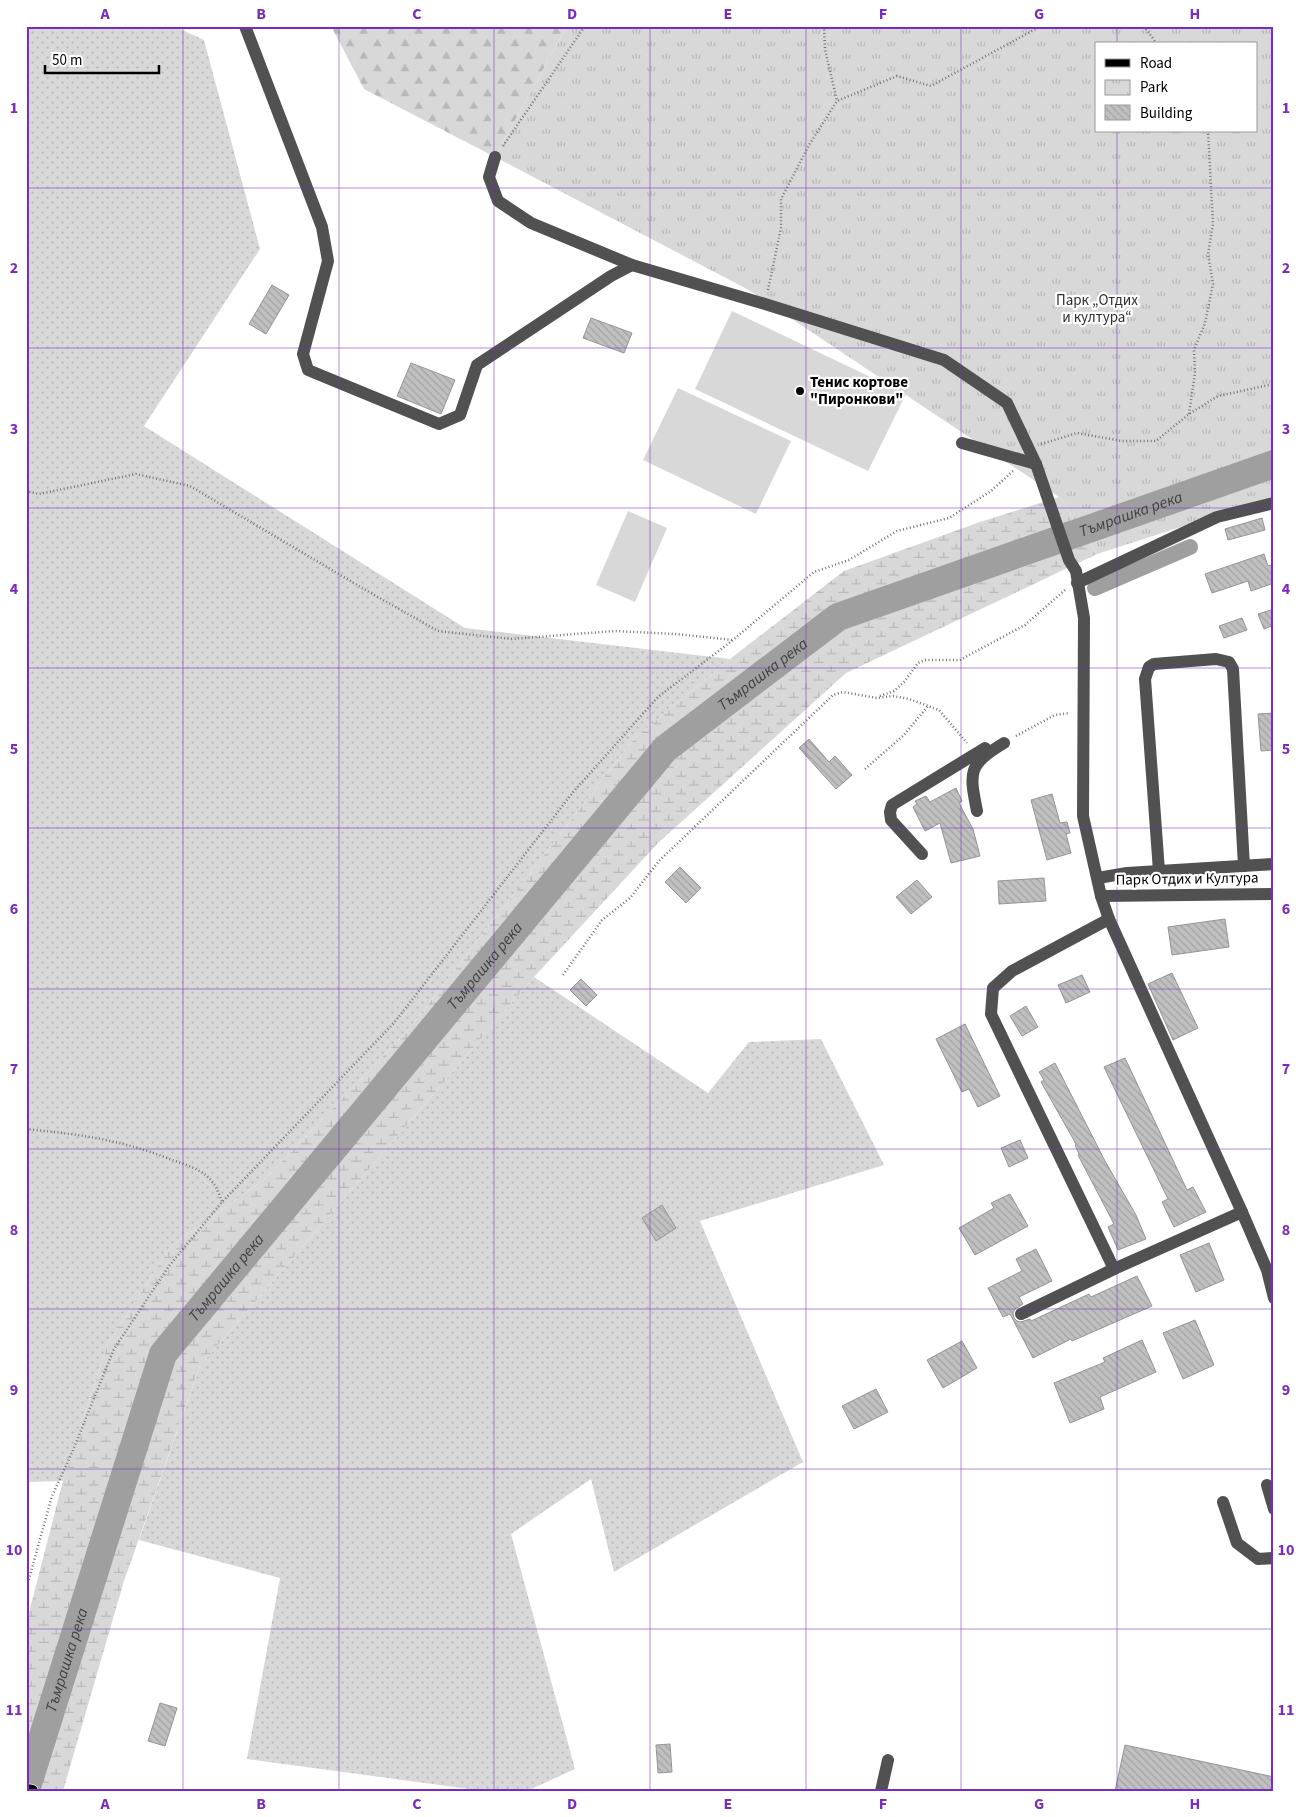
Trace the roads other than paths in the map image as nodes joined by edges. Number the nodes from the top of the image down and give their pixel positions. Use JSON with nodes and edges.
{"nodes":[{"id":1,"x":244,"y":26,"type":"edge"},
{"id":2,"x":495,"y":157,"type":"road end"},
{"id":3,"x":632,"y":265,"type":"junction"},
{"id":4,"x":962,"y":443,"type":"dead end"},
{"id":5,"x":1026,"y":454,"type":"junction"},
{"id":6,"x":1274,"y":503,"type":"edge"},
{"id":7,"x":1076,"y":582,"type":"junction"},
{"id":8,"x":1004,"y":743,"type":"road end"},
{"id":9,"x":985,"y":748,"type":"road end"},
{"id":10,"x":977,"y":811,"type":"dead end"},
{"id":11,"x":922,"y":854,"type":"dead end"},
{"id":12,"x":1274,"y":864,"type":"edge"},
{"id":13,"x":1244,"y":866,"type":"junction"},
{"id":14,"x":1158,"y":871,"type":"junction"},
{"id":15,"x":1098,"y":878,"type":"junction"},
{"id":16,"x":1274,"y":894,"type":"edge"},
{"id":17,"x":1101,"y":896,"type":"junction"},
{"id":18,"x":1109,"y":919,"type":"junction"},
{"id":19,"x":1242,"y":1212,"type":"junction"},
{"id":20,"x":1114,"y":1269,"type":"junction"},
{"id":21,"x":1274,"y":1298,"type":"edge"},
{"id":22,"x":1021,"y":1314,"type":"dead end"},
{"id":23,"x":1267,"y":1485,"type":"dead end"},
{"id":24,"x":1223,"y":1502,"type":"dead end"},
{"id":25,"x":1274,"y":1509,"type":"edge"},
{"id":26,"x":1274,"y":1558,"type":"edge"},
{"id":27,"x":888,"y":1760,"type":"dead end"},
{"id":28,"x":26,"y":1790,"type":"edge"},
{"id":29,"x":32,"y":1791,"type":"edge"},
{"id":30,"x":881,"y":1791,"type":"edge"}],
"edges":[{"from":1,"to":3,"type":"street"},
{"from":2,"to":3,"type":"street"},
{"from":3,"to":5,"type":"street"},
{"from":4,"to":5,"type":"street"},
{"from":5,"to":7,"type":"street"},
{"from":6,"to":7,"type":"street"},
{"from":7,"to":15,"type":"street"},
{"from":8,"to":10,"type":"street"},
{"from":9,"to":11,"type":"street"},
{"from":12,"to":13,"type":"street"},
{"from":13,"to":14,"type":"street"},
{"from":13,"to":14,"type":"street"},
{"from":14,"to":15,"type":"street"},
{"from":15,"to":17,"type":"street"},
{"from":16,"to":17,"type":"street","name":"Парк Отдих и Култура"},
{"from":17,"to":18,"type":"street"},
{"from":18,"to":19,"type":"street"},
{"from":18,"to":20,"type":"street"},
{"from":19,"to":20,"type":"street"},
{"from":19,"to":21,"type":"street"},
{"from":20,"to":22,"type":"street"},
{"from":23,"to":25,"type":"street"},
{"from":24,"to":26,"type":"street"},
{"from":27,"to":30,"type":"street"},
{"from":28,"to":29,"type":"main road"}]}
